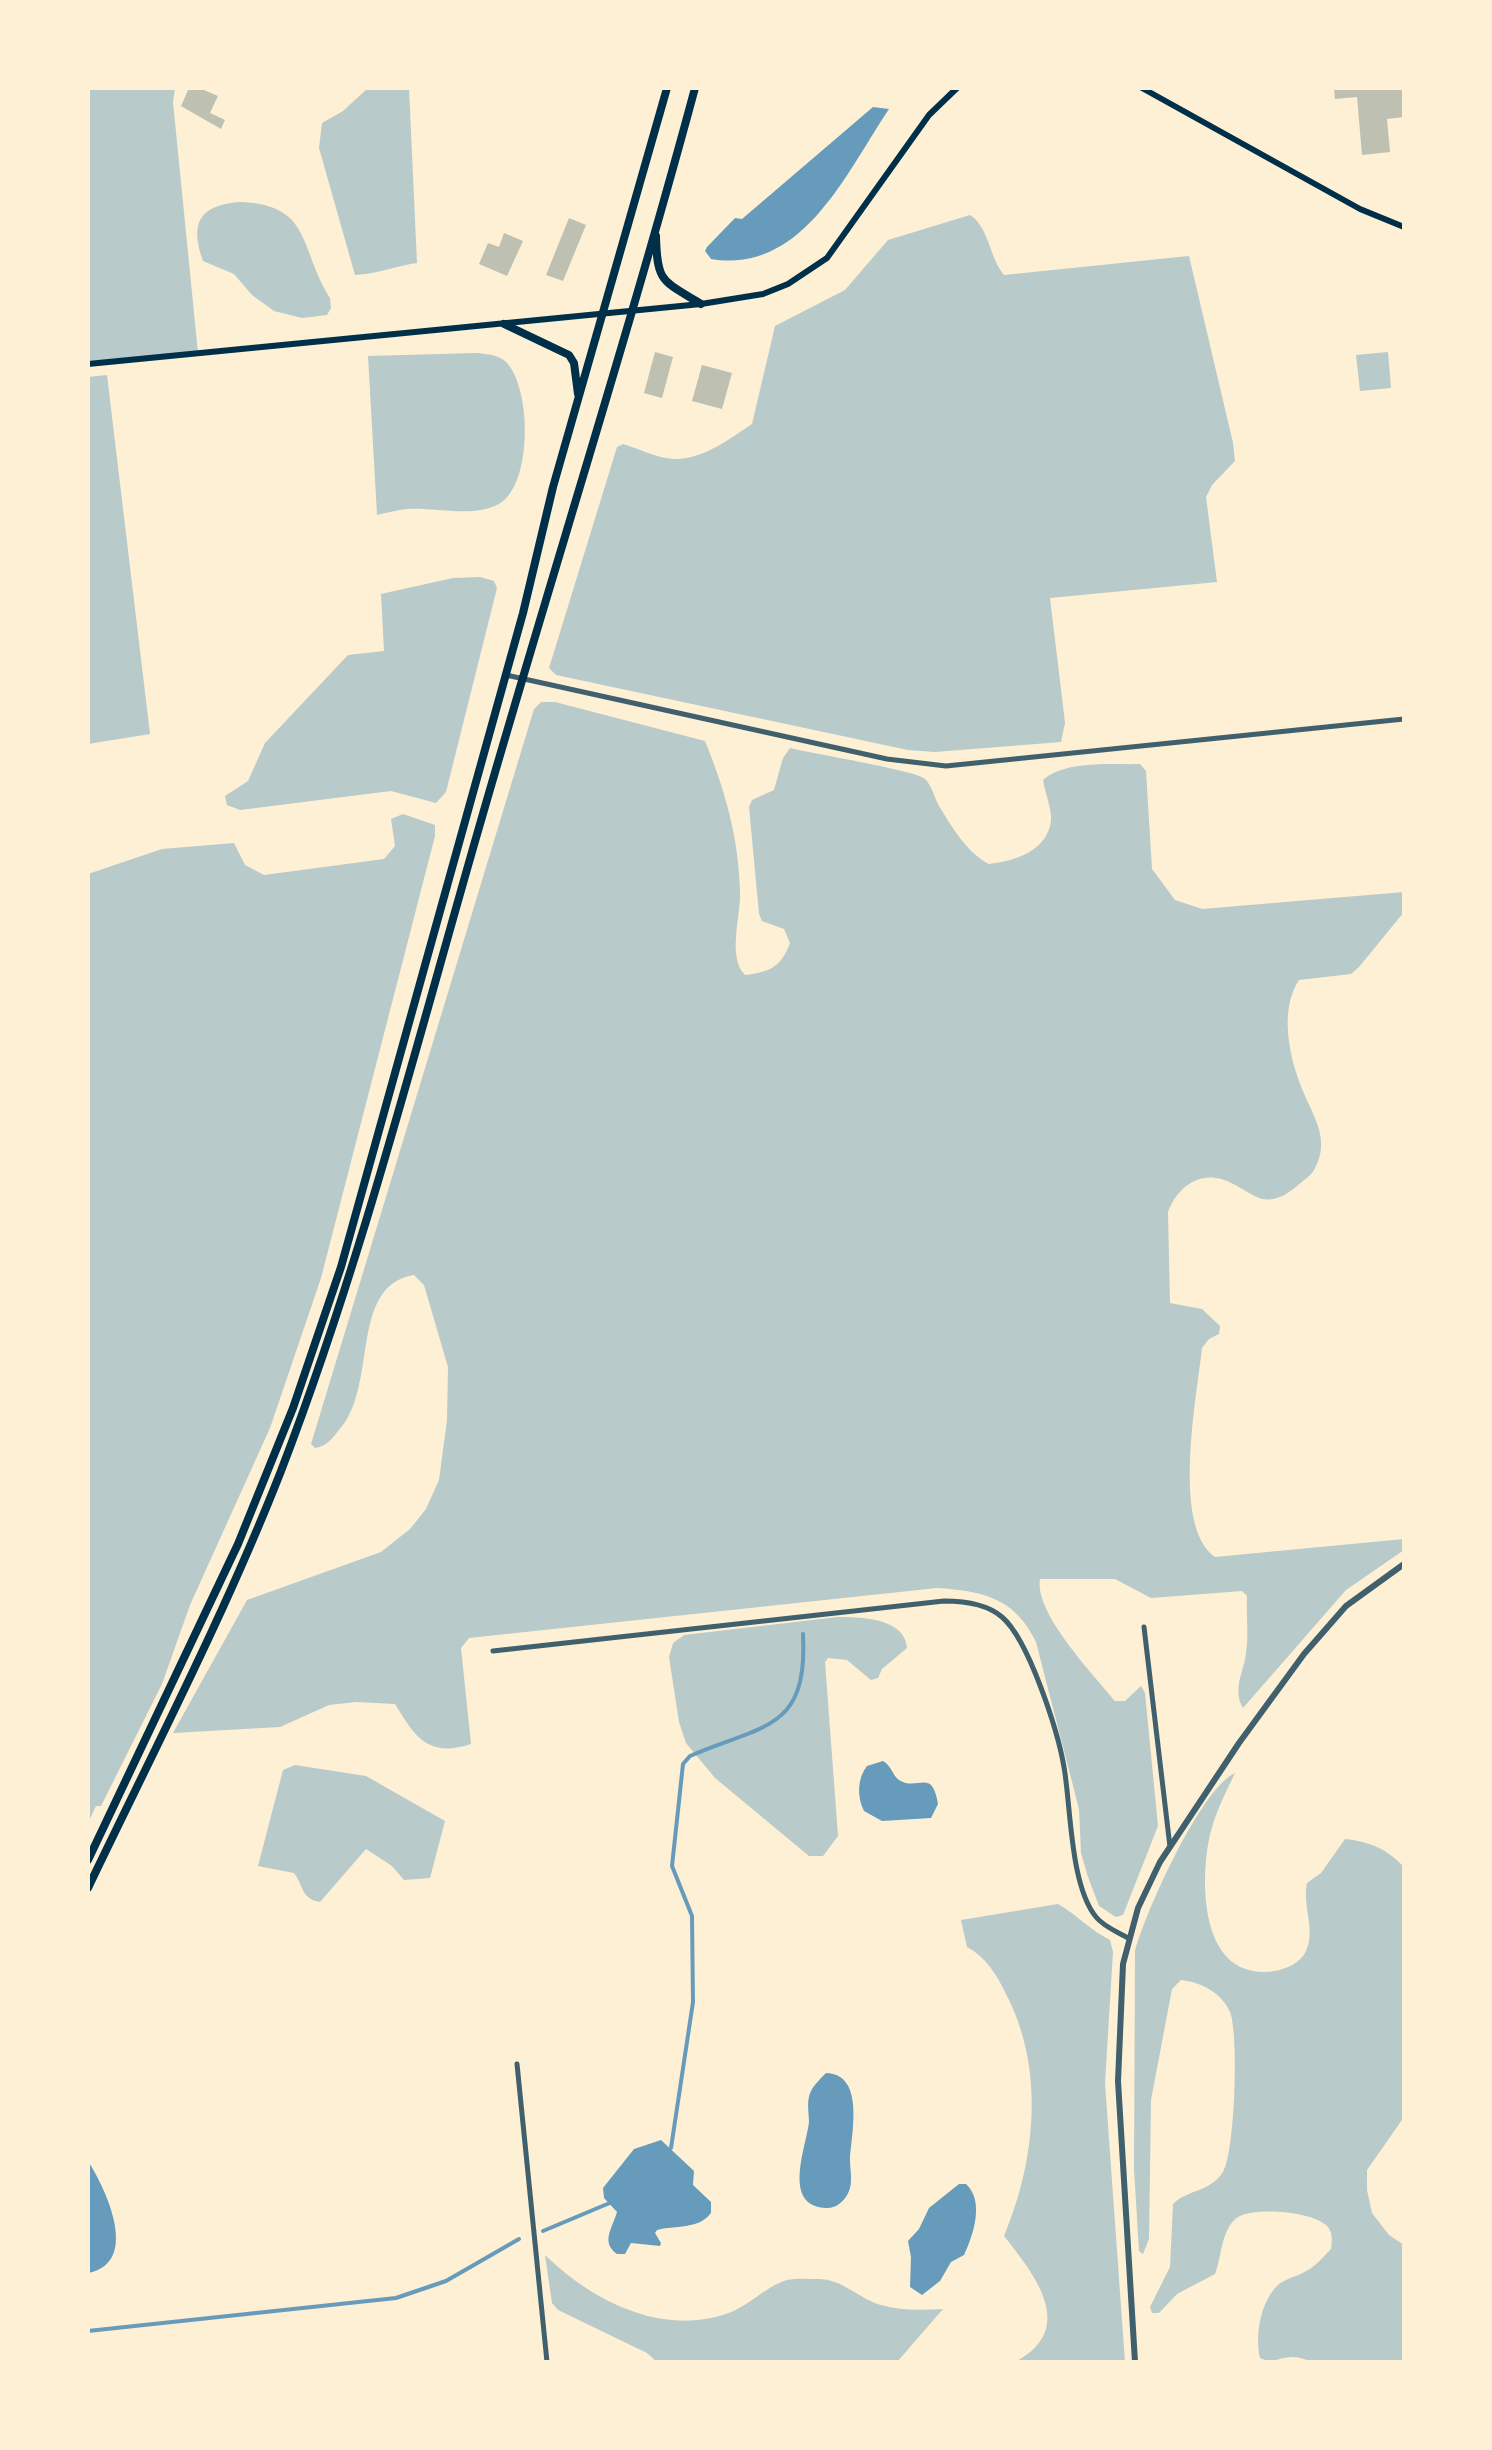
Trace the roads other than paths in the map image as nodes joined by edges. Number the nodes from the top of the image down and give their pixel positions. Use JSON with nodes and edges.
{"nodes":[{"id":1,"x":667,"y":88,"type":"edge"},
{"id":2,"x":695,"y":88,"type":"edge"},
{"id":3,"x":957,"y":88,"type":"edge"},
{"id":4,"x":1142,"y":88,"type":"edge"},
{"id":5,"x":656,"y":226,"type":"junction"},
{"id":6,"x":1404,"y":227,"type":"edge"},
{"id":7,"x":701,"y":304,"type":"junction"},
{"id":8,"x":631,"y":310,"type":"junction"},
{"id":9,"x":604,"y":312,"type":"junction"},
{"id":10,"x":504,"y":324,"type":"junction"},
{"id":11,"x":88,"y":364,"type":"edge"},
{"id":12,"x":578,"y":403,"type":"junction"},
{"id":13,"x":506,"y":675,"type":"junction"},
{"id":14,"x":523,"y":679,"type":"junction"},
{"id":15,"x":1404,"y":718,"type":"edge"},
{"id":16,"x":1404,"y":1564,"type":"edge"},
{"id":17,"x":1144,"y":1627,"type":"dead end"},
{"id":18,"x":493,"y":1651,"type":"dead end"},
{"id":19,"x":1170,"y":1847,"type":"junction"},
{"id":20,"x":88,"y":1860,"type":"edge"},
{"id":21,"x":88,"y":1888,"type":"edge"},
{"id":22,"x":1128,"y":1938,"type":"junction"},
{"id":23,"x":517,"y":2064,"type":"dead end"},
{"id":24,"x":547,"y":2362,"type":"edge"},
{"id":25,"x":1134,"y":2362,"type":"edge"}],
"edges":[{"from":1,"to":9,"type":"main road"},
{"from":2,"to":5,"type":"main road"},
{"from":3,"to":7,"type":"main road"},
{"from":4,"to":6,"type":"main road"},
{"from":5,"to":7,"type":"main road"},
{"from":5,"to":8,"type":"main road"},
{"from":7,"to":8,"type":"main road"},
{"from":8,"to":9,"type":"main road"},
{"from":8,"to":14,"type":"main road"},
{"from":9,"to":10,"type":"main road"},
{"from":9,"to":12,"type":"main road"},
{"from":10,"to":11,"type":"main road"},
{"from":10,"to":12,"type":"main road"},
{"from":12,"to":13,"type":"main road"},
{"from":13,"to":14,"type":"street"},
{"from":13,"to":20,"type":"main road"},
{"from":14,"to":15,"type":"street"},
{"from":14,"to":21,"type":"main road"},
{"from":16,"to":19,"type":"street"},
{"from":17,"to":19,"type":"street"},
{"from":18,"to":22,"type":"street"},
{"from":19,"to":22,"type":"street"},
{"from":22,"to":25,"type":"street"},
{"from":23,"to":24,"type":"street"}]}
